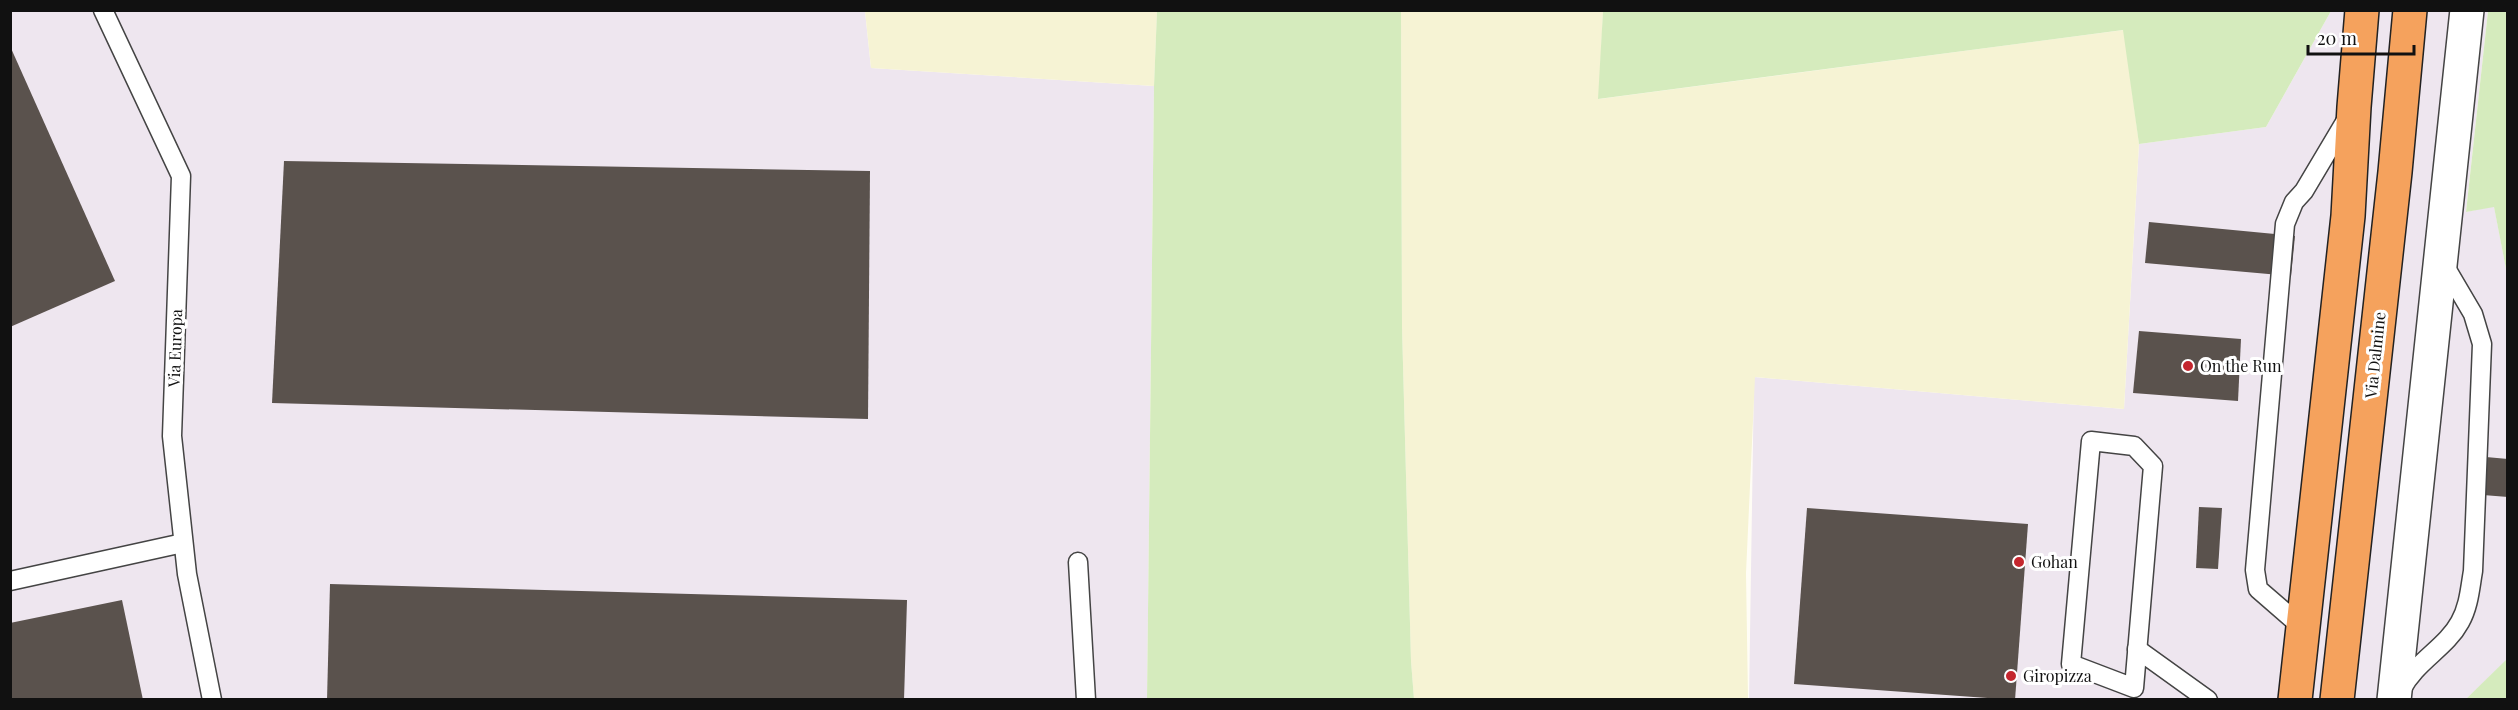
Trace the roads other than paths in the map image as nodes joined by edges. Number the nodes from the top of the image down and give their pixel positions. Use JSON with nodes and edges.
{"nodes":[{"id":1,"x":103,"y":10,"type":"edge"},
{"id":2,"x":2362,"y":10,"type":"edge"},
{"id":3,"x":2410,"y":10,"type":"edge"},
{"id":4,"x":2467,"y":10,"type":"edge"},
{"id":5,"x":2354,"y":107,"type":"junction"},
{"id":6,"x":2441,"y":260,"type":"junction"},
{"id":7,"x":183,"y":543,"type":"junction"},
{"id":8,"x":1078,"y":562,"type":"dead end"},
{"id":9,"x":10,"y":581,"type":"edge"},
{"id":10,"x":2302,"y":628,"type":"junction"},
{"id":11,"x":2137,"y":649,"type":"junction"},
{"id":12,"x":212,"y":699,"type":"edge"},
{"id":13,"x":1086,"y":699,"type":"edge"},
{"id":14,"x":2208,"y":699,"type":"edge"},
{"id":15,"x":2295,"y":699,"type":"edge"},
{"id":16,"x":2337,"y":699,"type":"edge"},
{"id":17,"x":2395,"y":699,"type":"edge"}],
"edges":[{"from":1,"to":7,"type":"lane","name":"Via Europa"},
{"from":2,"to":5,"type":"highway"},
{"from":3,"to":16,"type":"highway","name":"Via Dalmine"},
{"from":4,"to":6,"type":"street"},
{"from":5,"to":10,"type":"highway"},
{"from":5,"to":10,"type":"lane"},
{"from":6,"to":17,"type":"street"},
{"from":6,"to":17,"type":"lane"},
{"from":7,"to":9,"type":"lane"},
{"from":7,"to":12,"type":"lane","name":"Via Europa"},
{"from":8,"to":13,"type":"lane"},
{"from":10,"to":15,"type":"highway"},
{"from":11,"to":11,"type":"lane"},
{"from":11,"to":14,"type":"lane"}]}
